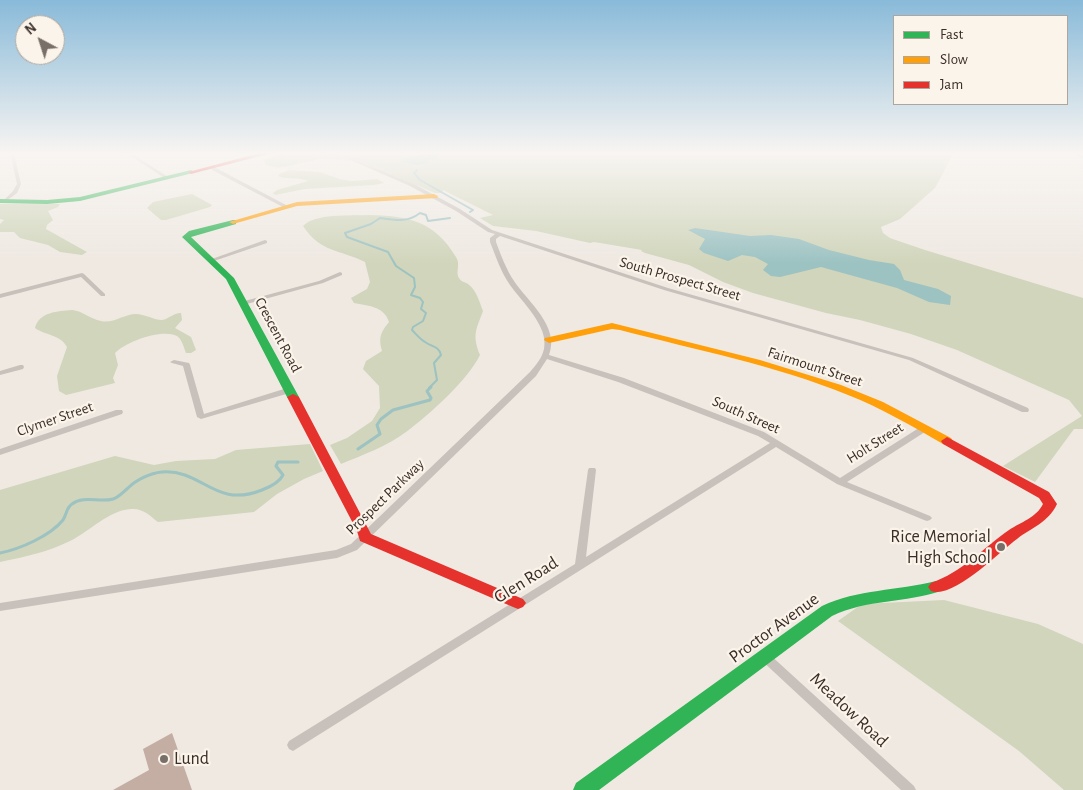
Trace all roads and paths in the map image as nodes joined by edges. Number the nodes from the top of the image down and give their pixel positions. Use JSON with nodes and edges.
{"nodes":[{"id":1,"x":16,"y":190,"type":"edge"},
{"id":2,"x":116,"y":190,"type":"edge"},
{"id":3,"x":254,"y":190,"type":"edge"},
{"id":4,"x":423,"y":190,"type":"edge"},
{"id":5,"x":434,"y":196,"type":"junction"},
{"id":6,"x":2,"y":201,"type":"edge"},
{"id":7,"x":285,"y":206,"type":"junction"},
{"id":8,"x":500,"y":234,"type":"junction"},
{"id":9,"x":265,"y":242,"type":"dead end"},
{"id":10,"x":212,"y":260,"type":"junction"},
{"id":11,"x":340,"y":274,"type":"dead end"},
{"id":12,"x":103,"y":295,"type":"dead end"},
{"id":13,"x":0,"y":296,"type":"edge"},
{"id":14,"x":243,"y":302,"type":"junction"},
{"id":15,"x":549,"y":340,"type":"junction"},
{"id":16,"x":546,"y":356,"type":"junction"},
{"id":17,"x":174,"y":362,"type":"dead end"},
{"id":18,"x":20,"y":367,"type":"dead end"},
{"id":19,"x":0,"y":373,"type":"edge"},
{"id":20,"x":290,"y":390,"type":"junction"},
{"id":21,"x":1025,"y":410,"type":"dead end"},
{"id":22,"x":119,"y":412,"type":"dead end"},
{"id":23,"x":925,"y":428,"type":"junction"},
{"id":24,"x":777,"y":443,"type":"junction"},
{"id":25,"x":0,"y":452,"type":"edge"},
{"id":26,"x":592,"y":470,"type":"dead end"},
{"id":27,"x":840,"y":482,"type":"junction"},
{"id":28,"x":1050,"y":504,"type":"joint"},
{"id":29,"x":927,"y":518,"type":"dead end"},
{"id":30,"x":365,"y":537,"type":"junction"},
{"id":31,"x":580,"y":565,"type":"junction"},
{"id":32,"x":518,"y":603,"type":"junction"},
{"id":33,"x":0,"y":607,"type":"edge"},
{"id":34,"x":764,"y":656,"type":"junction"},
{"id":35,"x":293,"y":745,"type":"dead end"},
{"id":36,"x":589,"y":788,"type":"edge"},
{"id":37,"x":910,"y":790,"type":"edge"}],
"edges":[{"from":1,"to":6,"type":"street"},
{"from":2,"to":6,"type":"street"},
{"from":3,"to":7,"type":"street"},
{"from":4,"to":5,"type":"street","name":"South Prospect Street"},
{"from":5,"to":7,"type":"street","name":"Crescent Road"},
{"from":5,"to":8,"type":"street","name":"South Prospect Street"},
{"from":7,"to":10,"type":"street","name":"Crescent Road"},
{"from":8,"to":15,"type":"street"},
{"from":8,"to":21,"type":"street","name":"South Prospect Street"},
{"from":9,"to":10,"type":"street"},
{"from":10,"to":14,"type":"street","name":"Crescent Road"},
{"from":11,"to":14,"type":"street"},
{"from":12,"to":13,"type":"street"},
{"from":14,"to":20,"type":"street","name":"Crescent Road"},
{"from":15,"to":16,"type":"street","name":"Prospect Parkway"},
{"from":15,"to":23,"type":"street","name":"Fairmount Street"},
{"from":16,"to":24,"type":"street","name":"South Street"},
{"from":16,"to":30,"type":"street","name":"Prospect Parkway"},
{"from":17,"to":20,"type":"street"},
{"from":18,"to":19,"type":"street"},
{"from":20,"to":30,"type":"street","name":"Crescent Road"},
{"from":22,"to":25,"type":"street","name":"Clymer Street"},
{"from":23,"to":27,"type":"street","name":"Holt Street"},
{"from":23,"to":28,"type":"street","name":"Fairmount Street"},
{"from":24,"to":27,"type":"street","name":"South Street"},
{"from":24,"to":31,"type":"street","name":"Glen Road"},
{"from":26,"to":31,"type":"street"},
{"from":27,"to":29,"type":"street","name":"South Street"},
{"from":28,"to":34,"type":"street","name":"Proctor Avenue"},
{"from":30,"to":32,"type":"street"},
{"from":30,"to":33,"type":"street","name":"Prospect Parkway"},
{"from":31,"to":32,"type":"street","name":"Glen Road"},
{"from":32,"to":35,"type":"street","name":"Glen Road"},
{"from":34,"to":36,"type":"street","name":"Proctor Avenue"},
{"from":34,"to":37,"type":"street","name":"Meadow Road"}]}
